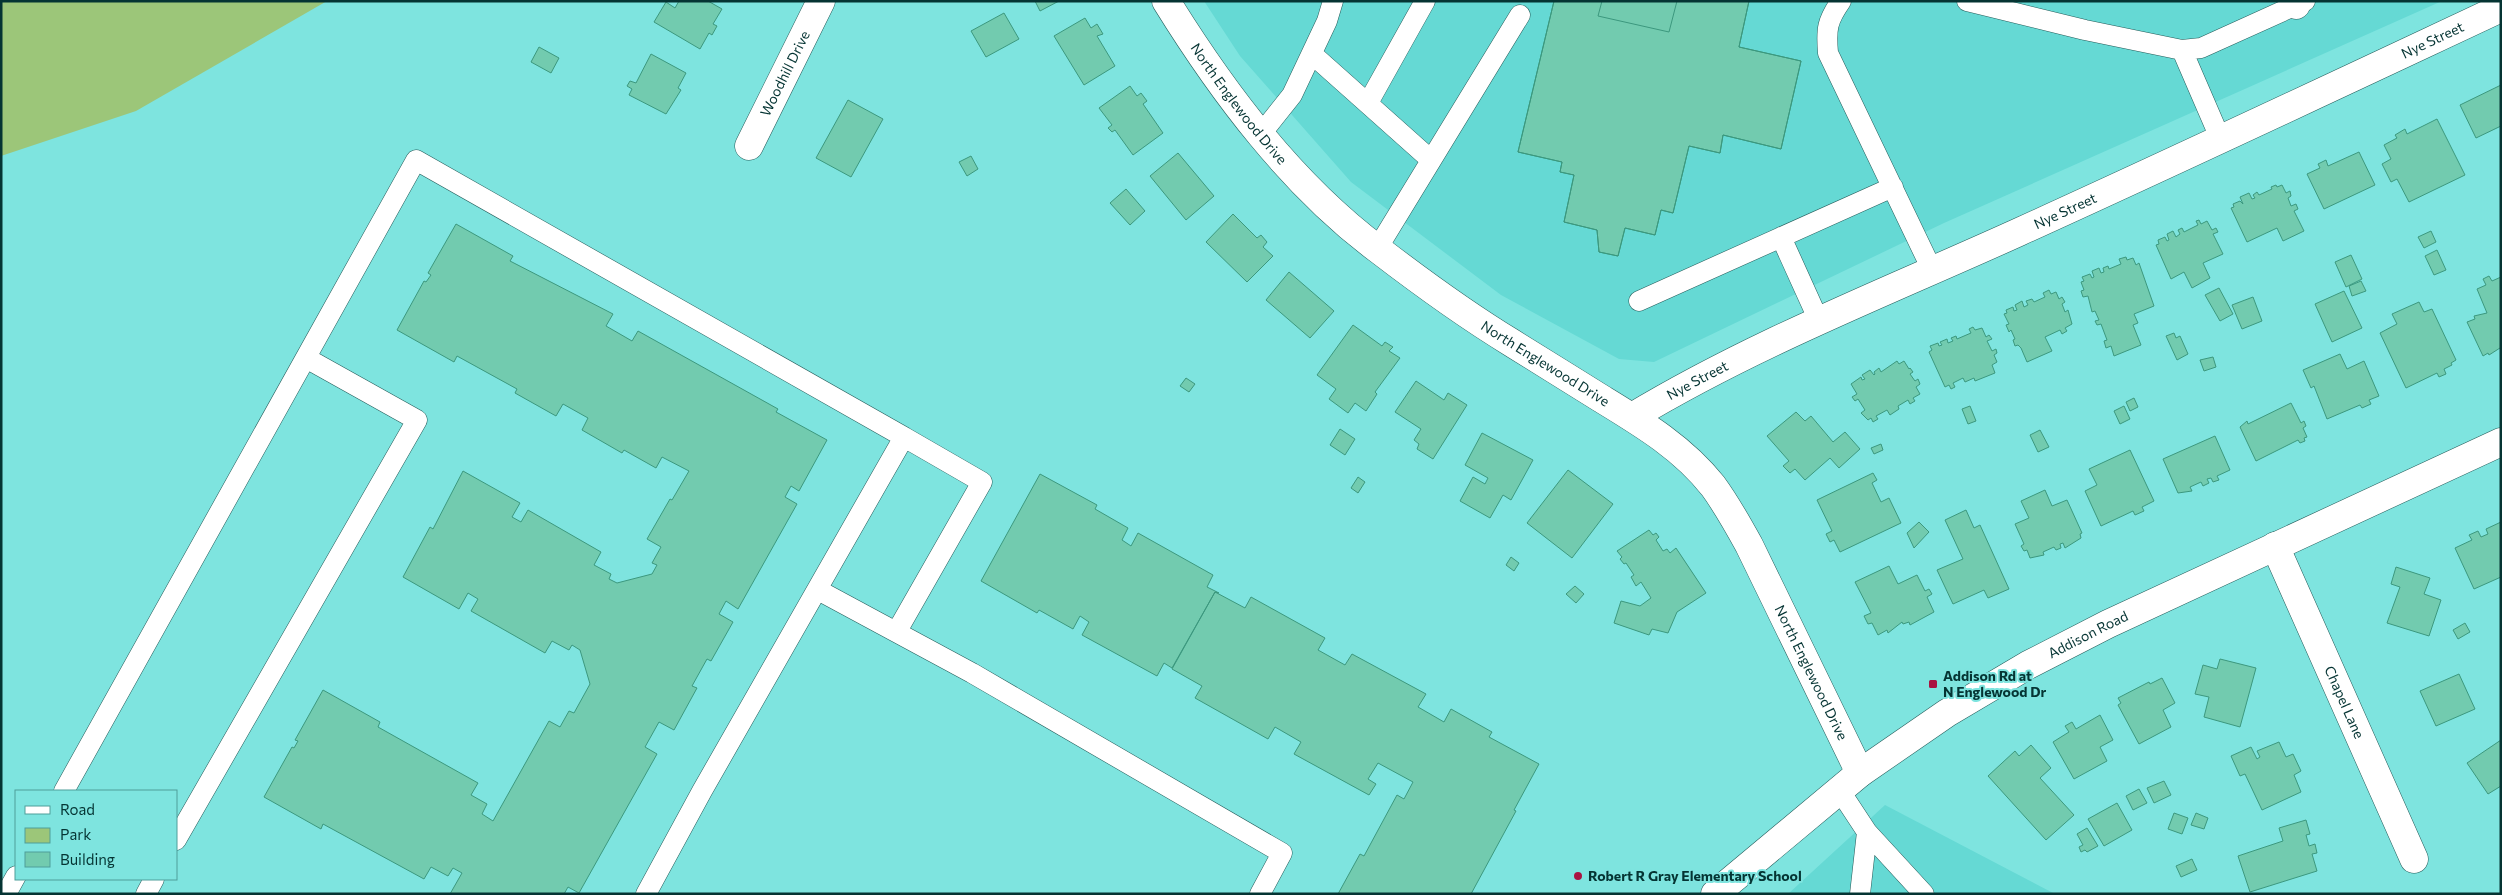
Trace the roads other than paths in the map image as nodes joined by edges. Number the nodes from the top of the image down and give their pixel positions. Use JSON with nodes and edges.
{"nodes":[{"id":1,"x":821,"y":1,"type":"edge"},
{"id":2,"x":1166,"y":1,"type":"edge"},
{"id":3,"x":1333,"y":1,"type":"edge"},
{"id":4,"x":1425,"y":1,"type":"edge"},
{"id":5,"x":1841,"y":1,"type":"edge"},
{"id":6,"x":1967,"y":1,"type":"edge"},
{"id":7,"x":2298,"y":3,"type":"edge"},
{"id":8,"x":2501,"y":8,"type":"edge"},
{"id":9,"x":1520,"y":14,"type":"dead end"},
{"id":10,"x":2182,"y":50,"type":"junction"},
{"id":11,"x":1312,"y":54,"type":"junction"},
{"id":12,"x":1368,"y":103,"type":"junction"},
{"id":13,"x":1261,"y":134,"type":"junction"},
{"id":14,"x":2220,"y":138,"type":"junction"},
{"id":15,"x":749,"y":146,"type":"dead end"},
{"id":16,"x":1432,"y":160,"type":"junction"},
{"id":17,"x":1892,"y":187,"type":"junction"},
{"id":18,"x":1781,"y":237,"type":"junction"},
{"id":19,"x":1377,"y":248,"type":"junction"},
{"id":20,"x":1932,"y":270,"type":"junction"},
{"id":21,"x":1639,"y":301,"type":"dead end"},
{"id":22,"x":1819,"y":321,"type":"junction"},
{"id":23,"x":306,"y":358,"type":"junction"},
{"id":24,"x":1632,"y":417,"type":"junction"},
{"id":25,"x":904,"y":437,"type":"junction"},
{"id":26,"x":2501,"y":442,"type":"edge"},
{"id":27,"x":2275,"y":546,"type":"junction"},
{"id":28,"x":818,"y":590,"type":"junction"},
{"id":29,"x":896,"y":631,"type":"junction"},
{"id":30,"x":1860,"y":773,"type":"junction"},
{"id":31,"x":65,"y":790,"type":"edge"},
{"id":32,"x":1840,"y":791,"type":"junction"},
{"id":33,"x":1867,"y":832,"type":"junction"},
{"id":34,"x":178,"y":837,"type":"edge"},
{"id":35,"x":2414,"y":859,"type":"dead end"},
{"id":36,"x":15,"y":878,"type":"edge"},
{"id":37,"x":153,"y":880,"type":"edge"},
{"id":38,"x":6,"y":894,"type":"edge"},
{"id":39,"x":146,"y":894,"type":"edge"},
{"id":40,"x":646,"y":894,"type":"edge"},
{"id":41,"x":1260,"y":894,"type":"edge"},
{"id":42,"x":1715,"y":894,"type":"edge"},
{"id":43,"x":1860,"y":894,"type":"edge"},
{"id":44,"x":1924,"y":894,"type":"edge"}],
"edges":[{"from":1,"to":15,"type":"street","name":"Woodhill Drive"},
{"from":2,"to":13,"type":"street","name":"North Englewood Drive"},
{"from":3,"to":11,"type":"lane"},
{"from":4,"to":12,"type":"lane"},
{"from":5,"to":17,"type":"lane"},
{"from":6,"to":10,"type":"lane"},
{"from":7,"to":10,"type":"lane"},
{"from":8,"to":14,"type":"street","name":"Nye Street"},
{"from":9,"to":16,"type":"lane"},
{"from":10,"to":14,"type":"lane"},
{"from":11,"to":12,"type":"lane"},
{"from":11,"to":13,"type":"lane"},
{"from":12,"to":16,"type":"lane"},
{"from":13,"to":19,"type":"street","name":"North Englewood Drive"},
{"from":14,"to":20,"type":"street","name":"Nye Street"},
{"from":16,"to":19,"type":"lane"},
{"from":17,"to":18,"type":"lane"},
{"from":17,"to":20,"type":"lane"},
{"from":18,"to":21,"type":"lane"},
{"from":18,"to":22,"type":"lane"},
{"from":19,"to":24,"type":"street","name":"North Englewood Drive"},
{"from":20,"to":22,"type":"street","name":"Nye Street"},
{"from":22,"to":24,"type":"street","name":"Nye Street"},
{"from":23,"to":25,"type":"lane"},
{"from":23,"to":31,"type":"lane"},
{"from":23,"to":34,"type":"lane"},
{"from":24,"to":30,"type":"street","name":"North Englewood Drive"},
{"from":25,"to":28,"type":"lane"},
{"from":25,"to":29,"type":"lane"},
{"from":26,"to":27,"type":"street","name":"Addison Road"},
{"from":27,"to":30,"type":"street","name":"Addison Road"},
{"from":27,"to":35,"type":"street","name":"Chapel Lane"},
{"from":28,"to":29,"type":"lane"},
{"from":28,"to":40,"type":"lane"},
{"from":29,"to":41,"type":"lane"},
{"from":30,"to":32,"type":"street","name":"Addison Road"},
{"from":32,"to":33,"type":"lane"},
{"from":32,"to":42,"type":"street","name":"Addison Road"},
{"from":33,"to":43,"type":"lane"},
{"from":33,"to":44,"type":"lane"},
{"from":36,"to":38,"type":"lane"},
{"from":37,"to":39,"type":"lane"}]}
